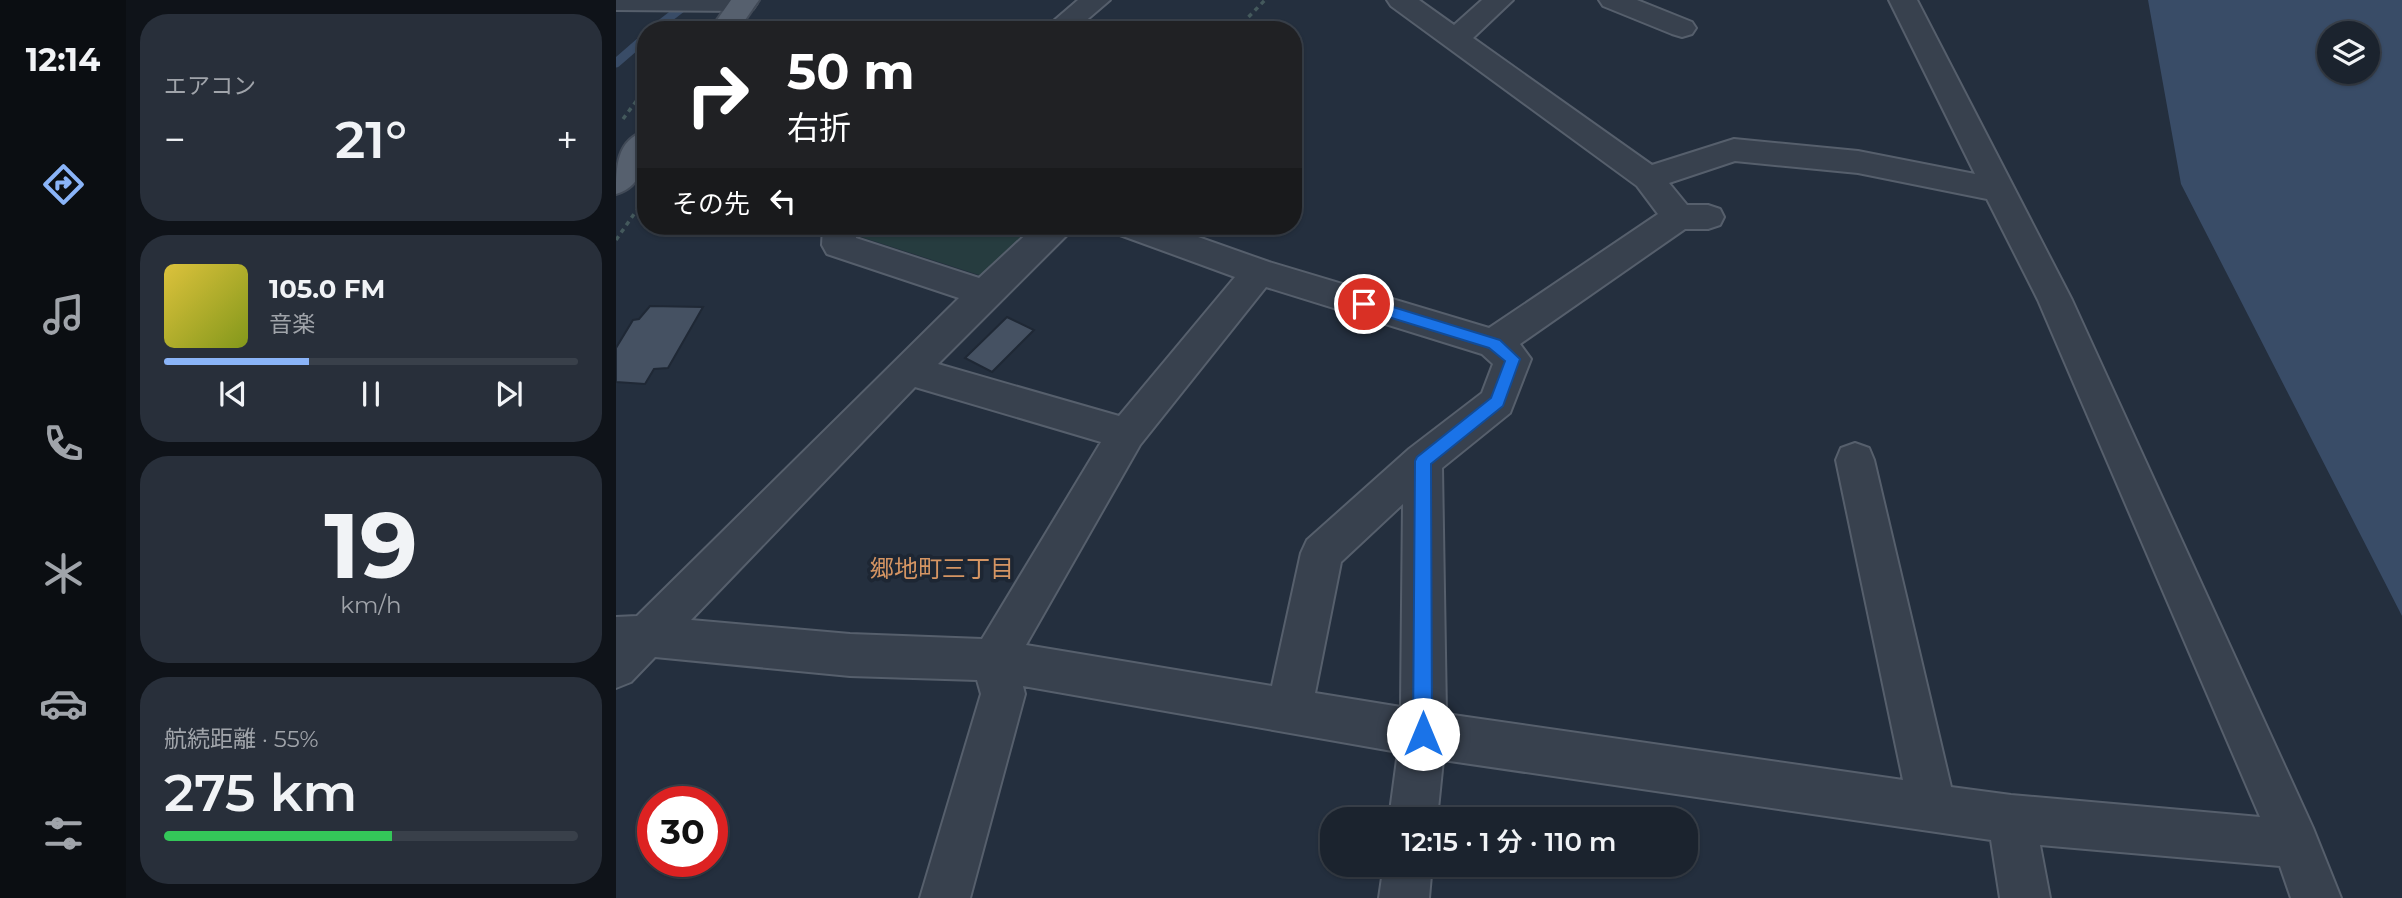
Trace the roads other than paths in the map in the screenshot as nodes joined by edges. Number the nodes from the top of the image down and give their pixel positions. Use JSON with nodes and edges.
{"nodes":[{"id":1,"x":1096,"y":0,"type":"edge"},
{"id":2,"x":1401,"y":0,"type":"edge"},
{"id":3,"x":1499,"y":0,"type":"edge"},
{"id":4,"x":1612,"y":0,"type":"edge"},
{"id":5,"x":1903,"y":0,"type":"edge"},
{"id":6,"x":616,"y":2,"type":"edge"},
{"id":7,"x":744,"y":2,"type":"edge"},
{"id":8,"x":730,"y":21,"type":"edge"},
{"id":9,"x":1068,"y":21,"type":"edge"},
{"id":10,"x":1682,"y":27,"type":"dead end"},
{"id":11,"x":1456,"y":38,"type":"junction"},
{"id":12,"x":637,"y":154,"type":"edge"},
{"id":13,"x":1648,"y":178,"type":"junction"},
{"id":14,"x":616,"y":183,"type":"edge"},
{"id":15,"x":2001,"y":190,"type":"junction"},
{"id":16,"x":839,"y":235,"type":"edge"},
{"id":17,"x":1046,"y":235,"type":"edge"},
{"id":18,"x":1157,"y":235,"type":"edge"},
{"id":19,"x":1259,"y":272,"type":"junction"},
{"id":20,"x":985,"y":293,"type":"junction"},
{"id":21,"x":1494,"y":344,"type":"junction"},
{"id":22,"x":907,"y":370,"type":"junction"},
{"id":23,"x":1127,"y":434,"type":"junction"},
{"id":24,"x":1854,"y":460,"type":"dead end"},
{"id":25,"x":1423,"y":461,"type":"junction"},
{"id":26,"x":631,"y":637,"type":"edge"},
{"id":27,"x":993,"y":660,"type":"junction"},
{"id":28,"x":616,"y":667,"type":"edge"},
{"id":29,"x":1289,"y":711,"type":"junction"},
{"id":30,"x":1423,"y":734,"type":"junction"},
{"id":31,"x":1414,"y":807,"type":"edge"},
{"id":32,"x":1932,"y":807,"type":"junction"},
{"id":33,"x":2011,"y":818,"type":"junction"},
{"id":34,"x":2277,"y":844,"type":"dead end"},
{"id":35,"x":1406,"y":877,"type":"edge"},
{"id":36,"x":945,"y":898,"type":"edge"},
{"id":37,"x":1404,"y":898,"type":"edge"},
{"id":38,"x":2025,"y":898,"type":"edge"},
{"id":39,"x":2316,"y":898,"type":"edge"}],
"edges":[{"from":1,"to":9,"type":"street"},
{"from":2,"to":11,"type":"street"},
{"from":3,"to":11,"type":"street"},
{"from":4,"to":10,"type":"street"},
{"from":5,"to":15,"type":"street"},
{"from":6,"to":7,"type":"street"},
{"from":7,"to":8,"type":"main road"},
{"from":11,"to":13,"type":"street"},
{"from":12,"to":14,"type":"main road"},
{"from":13,"to":15,"type":"street"},
{"from":13,"to":21,"type":"street"},
{"from":15,"to":39,"type":"street"},
{"from":16,"to":20,"type":"street"},
{"from":17,"to":20,"type":"street"},
{"from":18,"to":19,"type":"street"},
{"from":19,"to":21,"type":"street"},
{"from":19,"to":23,"type":"street"},
{"from":20,"to":22,"type":"street"},
{"from":21,"to":25,"type":"street"},
{"from":22,"to":23,"type":"street"},
{"from":22,"to":26,"type":"street"},
{"from":23,"to":27,"type":"street"},
{"from":24,"to":32,"type":"street"},
{"from":25,"to":29,"type":"street"},
{"from":25,"to":30,"type":"street"},
{"from":26,"to":27,"type":"street"},
{"from":26,"to":28,"type":"street"},
{"from":27,"to":29,"type":"street"},
{"from":27,"to":36,"type":"street"},
{"from":29,"to":30,"type":"street"},
{"from":30,"to":31,"type":"street"},
{"from":30,"to":32,"type":"street"},
{"from":32,"to":33,"type":"street"},
{"from":33,"to":34,"type":"street"},
{"from":33,"to":38,"type":"street"},
{"from":35,"to":37,"type":"street"}]}
